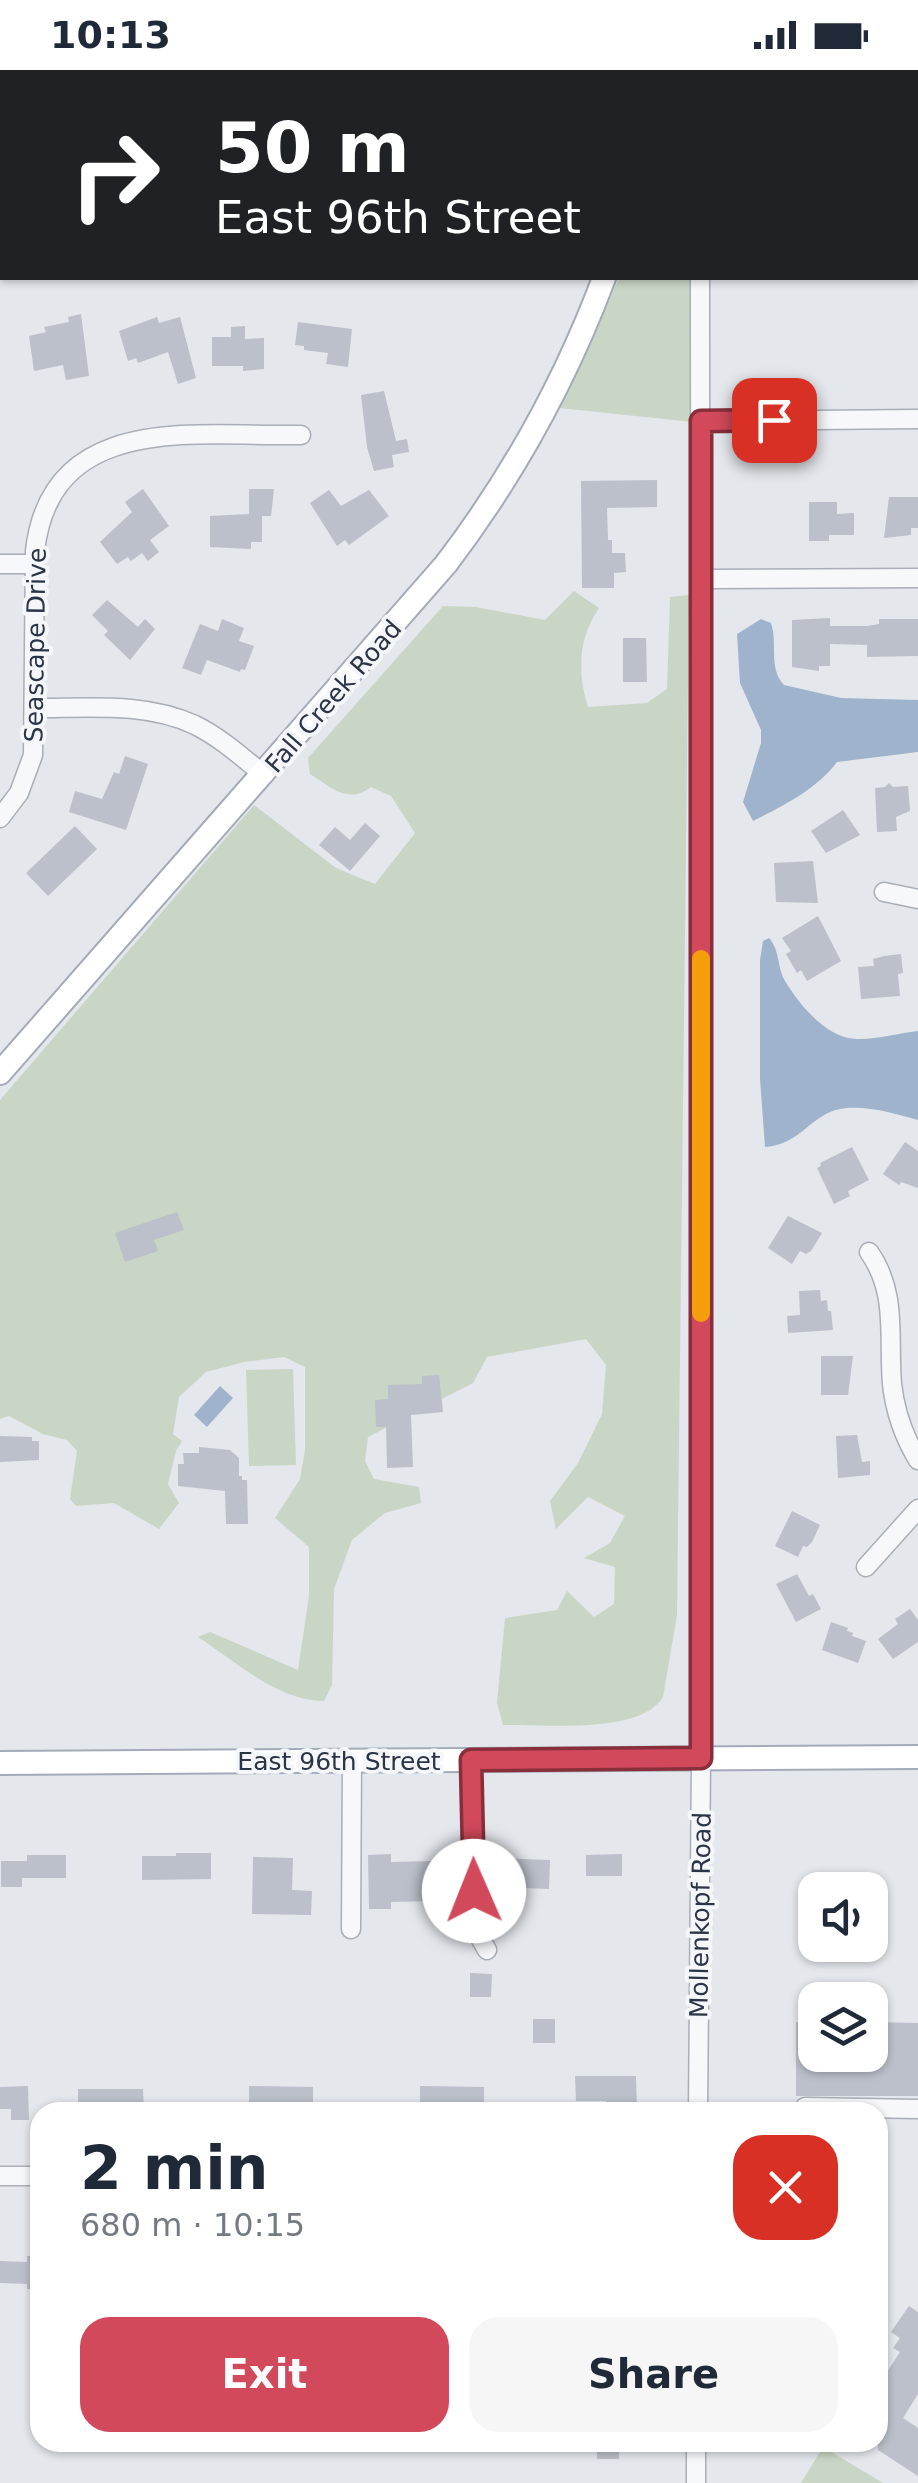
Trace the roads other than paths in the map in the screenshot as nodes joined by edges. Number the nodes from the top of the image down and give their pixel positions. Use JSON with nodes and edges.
{"nodes":[{"id":1,"x":603,"y":280,"type":"edge"},
{"id":2,"x":700,"y":280,"type":"edge"},
{"id":3,"x":918,"y":419,"type":"edge"},
{"id":4,"x":701,"y":421,"type":"junction"},
{"id":5,"x":301,"y":435,"type":"dead end"},
{"id":6,"x":0,"y":564,"type":"edge"},
{"id":7,"x":35,"y":564,"type":"junction"},
{"id":8,"x":918,"y":578,"type":"edge"},
{"id":9,"x":701,"y":580,"type":"junction"},
{"id":10,"x":35,"y":708,"type":"junction"},
{"id":11,"x":264,"y":775,"type":"junction"},
{"id":12,"x":0,"y":818,"type":"edge"},
{"id":13,"x":884,"y":892,"type":"dead end"},
{"id":14,"x":918,"y":900,"type":"edge"},
{"id":15,"x":0,"y":1073,"type":"edge"},
{"id":16,"x":869,"y":1252,"type":"dead end"},
{"id":17,"x":918,"y":1460,"type":"edge"},
{"id":18,"x":918,"y":1510,"type":"edge"},
{"id":19,"x":866,"y":1567,"type":"dead end"},
{"id":20,"x":918,"y":1757,"type":"edge"},
{"id":21,"x":701,"y":1758,"type":"junction"},
{"id":22,"x":471,"y":1760,"type":"junction"},
{"id":23,"x":352,"y":1761,"type":"junction"},
{"id":24,"x":0,"y":1763,"type":"edge"},
{"id":25,"x":351,"y":1929,"type":"dead end"},
{"id":26,"x":487,"y":1950,"type":"dead end"},
{"id":27,"x":698,"y":2102,"type":"edge"},
{"id":28,"x":888,"y":2109,"type":"edge"},
{"id":29,"x":918,"y":2110,"type":"edge"},
{"id":30,"x":0,"y":2176,"type":"edge"},
{"id":31,"x":30,"y":2176,"type":"edge"},
{"id":32,"x":696,"y":2452,"type":"edge"},
{"id":33,"x":696,"y":2483,"type":"edge"}],
"edges":[{"from":1,"to":11,"type":"main road","name":"Fall Creek Road"},
{"from":2,"to":4,"type":"street","name":"Mollenkopf Road"},
{"from":3,"to":4,"type":"street"},
{"from":4,"to":9,"type":"street","name":"Mollenkopf Road"},
{"from":5,"to":7,"type":"street","name":"Seascape Drive"},
{"from":6,"to":7,"type":"street"},
{"from":7,"to":10,"type":"street","name":"Seascape Drive"},
{"from":8,"to":9,"type":"street"},
{"from":9,"to":21,"type":"street","name":"Mollenkopf Road"},
{"from":10,"to":11,"type":"street"},
{"from":10,"to":12,"type":"street","name":"Seascape Drive"},
{"from":11,"to":15,"type":"main road","name":"Fall Creek Road"},
{"from":13,"to":14,"type":"street"},
{"from":16,"to":17,"type":"street"},
{"from":18,"to":19,"type":"street"},
{"from":20,"to":21,"type":"main road","name":"East 96th Street"},
{"from":21,"to":22,"type":"main road","name":"East 96th Street"},
{"from":21,"to":27,"type":"street","name":"Mollenkopf Road"},
{"from":22,"to":23,"type":"main road","name":"East 96th Street"},
{"from":22,"to":26,"type":"street"},
{"from":23,"to":24,"type":"main road","name":"East 96th Street"},
{"from":23,"to":25,"type":"street"},
{"from":28,"to":29,"type":"street"},
{"from":30,"to":31,"type":"street"},
{"from":32,"to":33,"type":"street"}]}
